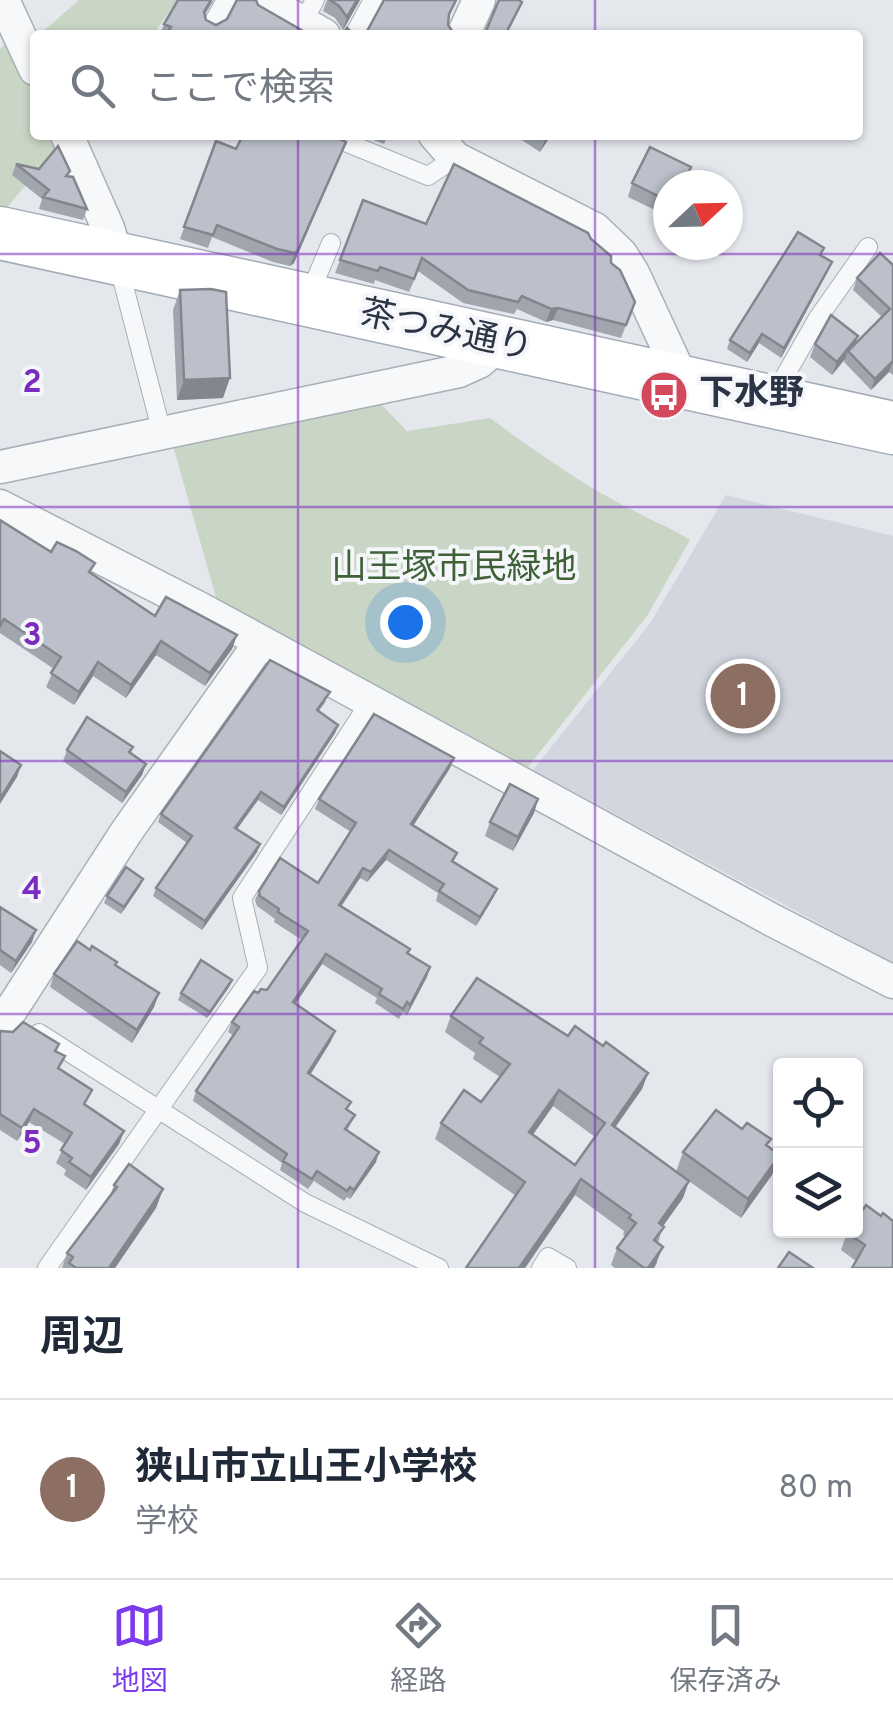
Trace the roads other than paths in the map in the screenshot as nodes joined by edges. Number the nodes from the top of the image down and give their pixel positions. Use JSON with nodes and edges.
{"nodes":[{"id":1,"x":226,"y":0,"type":"edge"},
{"id":2,"x":264,"y":0,"type":"edge"},
{"id":3,"x":373,"y":0,"type":"edge"},
{"id":4,"x":479,"y":0,"type":"edge"},
{"id":5,"x":5,"y":19,"type":"edge"},
{"id":6,"x":312,"y":24,"type":"edge"},
{"id":7,"x":212,"y":25,"type":"edge"},
{"id":8,"x":357,"y":30,"type":"edge"},
{"id":9,"x":464,"y":30,"type":"edge"},
{"id":10,"x":30,"y":61,"type":"edge"},
{"id":11,"x":69,"y":140,"type":"edge"},
{"id":12,"x":340,"y":140,"type":"edge"},
{"id":13,"x":445,"y":147,"type":"edge"},
{"id":14,"x":0,"y":233,"type":"edge"},
{"id":15,"x":331,"y":243,"type":"dead end"},
{"id":16,"x":868,"y":247,"type":"dead end"},
{"id":17,"x":118,"y":261,"type":"junction"},
{"id":18,"x":306,"y":302,"type":"junction"},
{"id":19,"x":500,"y":344,"type":"junction"},
{"id":20,"x":684,"y":384,"type":"junction"},
{"id":21,"x":771,"y":402,"type":"junction"},
{"id":22,"x":893,"y":428,"type":"edge"},
{"id":23,"x":162,"y":433,"type":"junction"},
{"id":24,"x":0,"y":467,"type":"edge"},
{"id":25,"x":0,"y":506,"type":"edge"},
{"id":26,"x":260,"y":643,"type":"junction"},
{"id":27,"x":370,"y":702,"type":"junction"},
{"id":28,"x":893,"y":982,"type":"edge"},
{"id":29,"x":3,"y":1017,"type":"edge"},
{"id":30,"x":161,"y":1108,"type":"junction"},
{"id":31,"x":47,"y":1268,"type":"edge"},
{"id":32,"x":439,"y":1268,"type":"edge"},
{"id":33,"x":541,"y":1268,"type":"edge"},
{"id":34,"x":566,"y":1268,"type":"edge"}],
"edges":[{"from":1,"to":7,"type":"lane"},
{"from":2,"to":6,"type":"street"},
{"from":3,"to":8,"type":"lane"},
{"from":4,"to":9,"type":"street"},
{"from":5,"to":10,"type":"street"},
{"from":11,"to":17,"type":"street"},
{"from":12,"to":13,"type":"lane"},
{"from":13,"to":20,"type":"street"},
{"from":14,"to":17,"type":"main road","name":"茶つみ通り"},
{"from":15,"to":18,"type":"lane"},
{"from":16,"to":21,"type":"lane"},
{"from":17,"to":18,"type":"main road","name":"茶つみ通り"},
{"from":17,"to":23,"type":"lane"},
{"from":18,"to":19,"type":"main road","name":"茶つみ通り"},
{"from":19,"to":20,"type":"main road","name":"茶つみ通り"},
{"from":19,"to":23,"type":"street"},
{"from":20,"to":21,"type":"main road","name":"茶つみ通り"},
{"from":21,"to":22,"type":"main road","name":"茶つみ通り"},
{"from":23,"to":24,"type":"street"},
{"from":25,"to":26,"type":"street"},
{"from":26,"to":27,"type":"street"},
{"from":26,"to":29,"type":"street"},
{"from":27,"to":28,"type":"street"},
{"from":27,"to":30,"type":"lane"},
{"from":29,"to":30,"type":"lane"},
{"from":30,"to":31,"type":"lane"},
{"from":30,"to":32,"type":"lane"},
{"from":33,"to":34,"type":"lane"}]}
